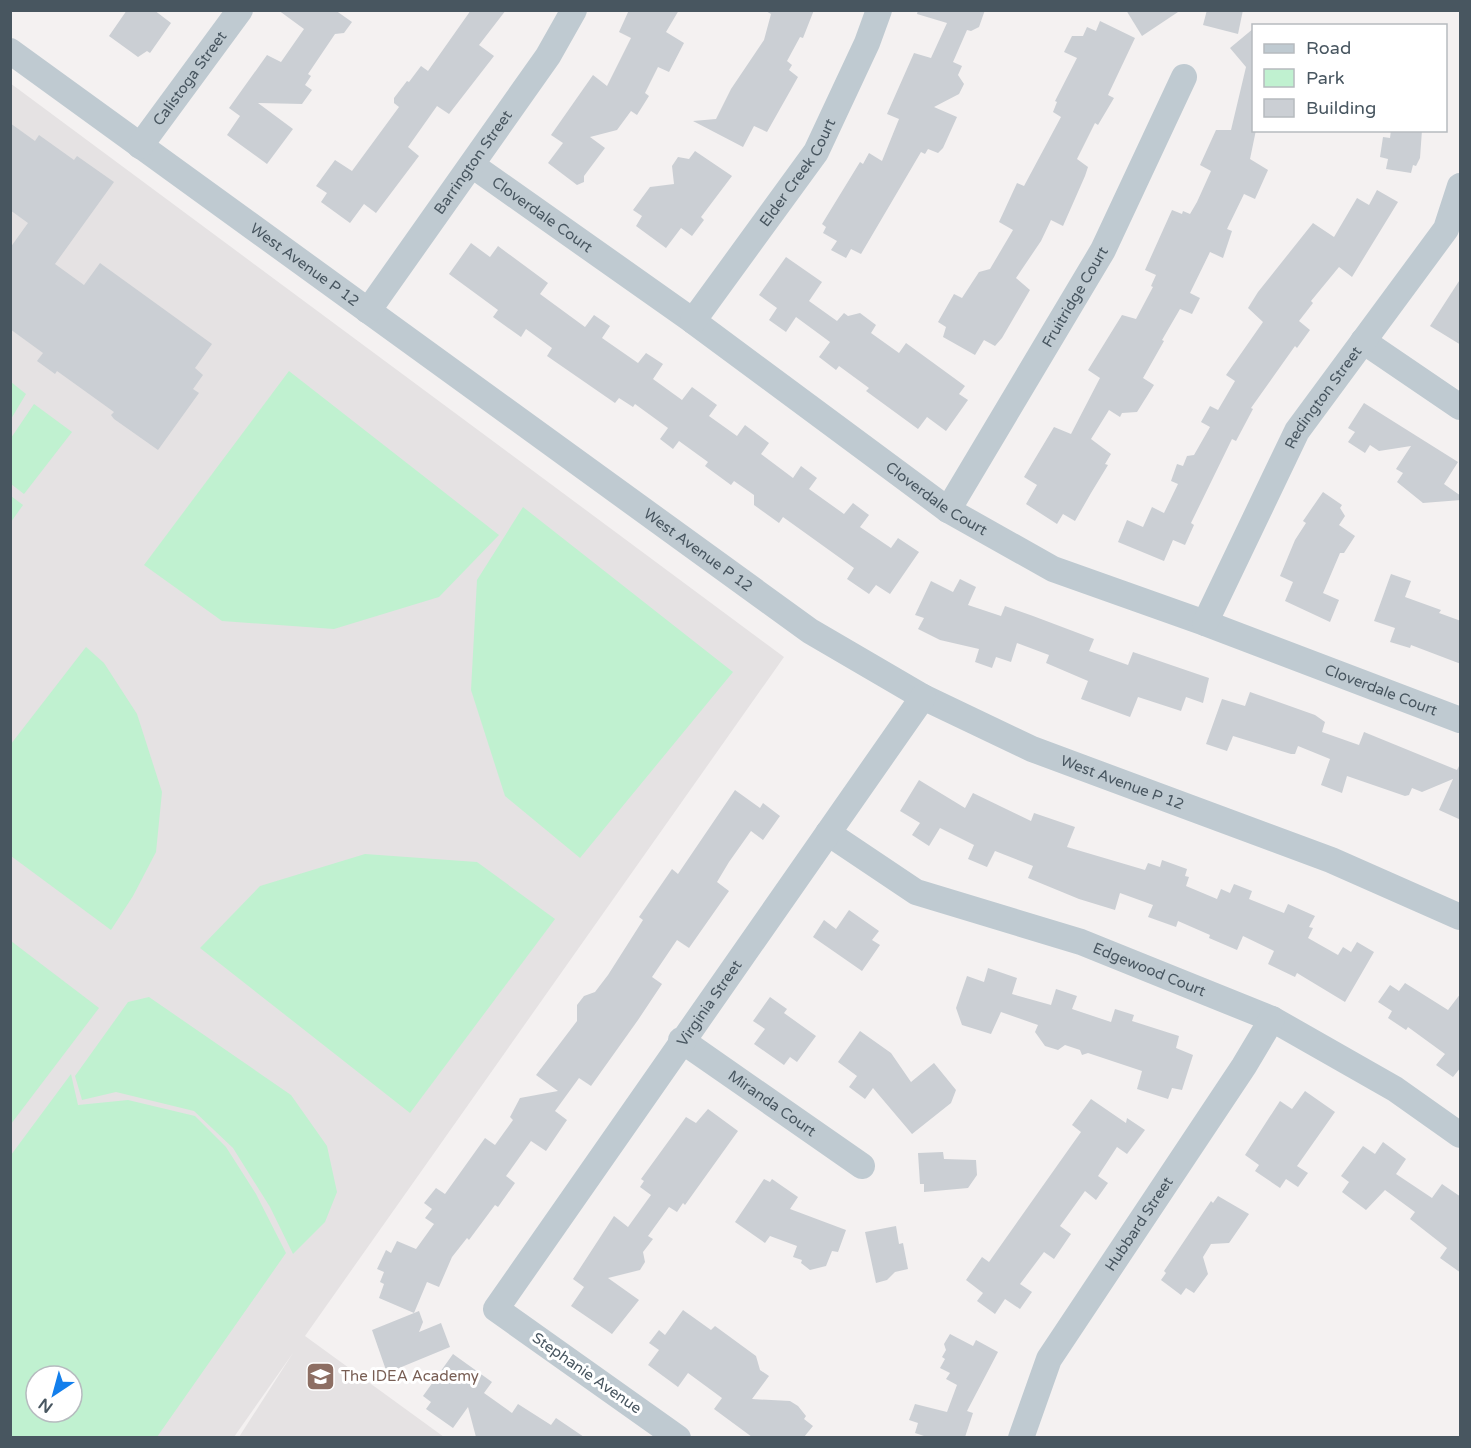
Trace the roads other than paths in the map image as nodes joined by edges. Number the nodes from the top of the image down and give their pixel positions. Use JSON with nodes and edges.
{"nodes":[{"id":1,"x":240,"y":10,"type":"edge"},
{"id":2,"x":574,"y":10,"type":"edge"},
{"id":3,"x":879,"y":10,"type":"edge"},
{"id":4,"x":10,"y":51,"type":"edge"},
{"id":5,"x":1184,"y":77,"type":"dead end"},
{"id":6,"x":140,"y":146,"type":"junction"},
{"id":7,"x":472,"y":165,"type":"junction"},
{"id":8,"x":1461,"y":186,"type":"edge"},
{"id":9,"x":368,"y":311,"type":"junction"},
{"id":10,"x":693,"y":321,"type":"junction"},
{"id":11,"x":1363,"y":341,"type":"junction"},
{"id":12,"x":1461,"y":407,"type":"edge"},
{"id":13,"x":948,"y":510,"type":"junction"},
{"id":14,"x":1205,"y":623,"type":"junction"},
{"id":15,"x":923,"y":697,"type":"junction"},
{"id":16,"x":1461,"y":720,"type":"edge"},
{"id":17,"x":828,"y":833,"type":"junction"},
{"id":18,"x":1461,"y":917,"type":"edge"},
{"id":19,"x":1272,"y":1019,"type":"junction"},
{"id":20,"x":681,"y":1040,"type":"junction"},
{"id":21,"x":1461,"y":1135,"type":"edge"},
{"id":22,"x":862,"y":1166,"type":"dead end"},
{"id":23,"x":496,"y":1309,"type":"joint"},
{"id":24,"x":678,"y":1437,"type":"edge"},
{"id":25,"x":1021,"y":1437,"type":"edge"}],
"edges":[{"from":1,"to":6,"type":"street","name":"Calistoga Street"},
{"from":2,"to":7,"type":"street","name":"Barrington Street"},
{"from":3,"to":10,"type":"street","name":"Elder Creek Court"},
{"from":4,"to":6,"type":"street","name":"West Avenue P 12"},
{"from":5,"to":13,"type":"street","name":"Fruitridge Court"},
{"from":6,"to":9,"type":"street","name":"West Avenue P 12"},
{"from":7,"to":9,"type":"street","name":"Barrington Street"},
{"from":7,"to":10,"type":"street","name":"Cloverdale Court"},
{"from":8,"to":11,"type":"street","name":"Redington Street"},
{"from":9,"to":15,"type":"street","name":"West Avenue P 12"},
{"from":10,"to":13,"type":"street","name":"Cloverdale Court"},
{"from":11,"to":12,"type":"street"},
{"from":11,"to":14,"type":"street","name":"Redington Street"},
{"from":13,"to":14,"type":"street","name":"Cloverdale Court"},
{"from":14,"to":16,"type":"street","name":"Cloverdale Court"},
{"from":15,"to":17,"type":"street","name":"Virginia Street"},
{"from":15,"to":18,"type":"street","name":"West Avenue P 12"},
{"from":17,"to":19,"type":"street","name":"Edgewood Court"},
{"from":17,"to":20,"type":"street","name":"Virginia Street"},
{"from":19,"to":21,"type":"street","name":"Edgewood Court"},
{"from":19,"to":25,"type":"street","name":"Hubbard Street"},
{"from":20,"to":22,"type":"street","name":"Miranda Court"},
{"from":20,"to":23,"type":"street","name":"Virginia Street"},
{"from":23,"to":24,"type":"street","name":"Stephanie Avenue"}]}
